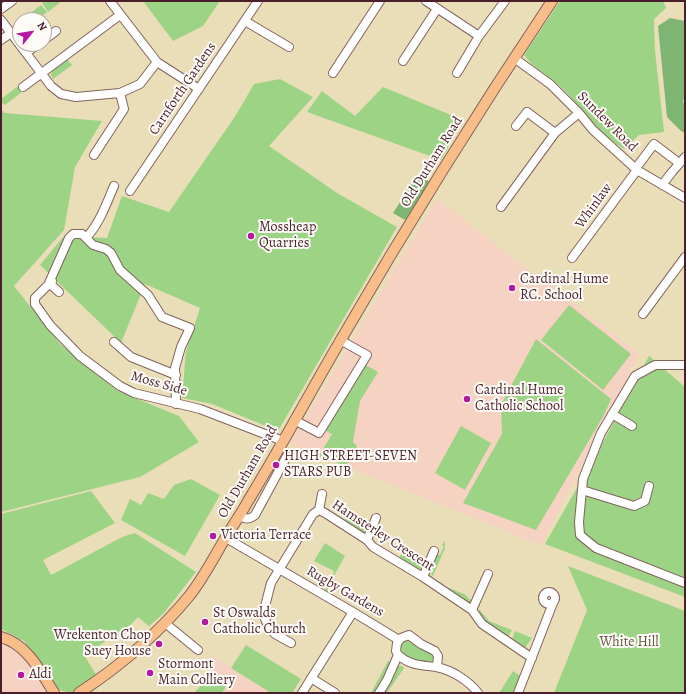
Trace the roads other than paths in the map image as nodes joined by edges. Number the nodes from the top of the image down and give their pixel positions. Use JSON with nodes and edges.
{"nodes":[{"id":1,"x":12,"y":1,"type":"edge"},
{"id":2,"x":110,"y":1,"type":"edge"},
{"id":3,"x":258,"y":1,"type":"edge"},
{"id":4,"x":380,"y":1,"type":"edge"},
{"id":5,"x":426,"y":1,"type":"edge"},
{"id":6,"x":505,"y":1,"type":"edge"},
{"id":7,"x":552,"y":1,"type":"edge"},
{"id":8,"x":437,"y":8,"type":"junction"},
{"id":9,"x":1,"y":9,"type":"edge"},
{"id":10,"x":120,"y":15,"type":"junction"},
{"id":11,"x":1,"y":20,"type":"edge"},
{"id":12,"x":245,"y":21,"type":"junction"},
{"id":13,"x":56,"y":31,"type":"dead end"},
{"id":14,"x":11,"y":33,"type":"junction"},
{"id":15,"x":52,"y":34,"type":"edge"},
{"id":16,"x":479,"y":36,"type":"junction"},
{"id":17,"x":1,"y":40,"type":"edge"},
{"id":18,"x":290,"y":47,"type":"dead end"},
{"id":19,"x":26,"y":53,"type":"joint"},
{"id":20,"x":514,"y":58,"type":"junction"},
{"id":21,"x":403,"y":61,"type":"dead end"},
{"id":22,"x":157,"y":62,"type":"junction"},
{"id":23,"x":41,"y":73,"type":"junction"},
{"id":24,"x":333,"y":73,"type":"dead end"},
{"id":25,"x":457,"y":73,"type":"dead end"},
{"id":26,"x":22,"y":87,"type":"dead end"},
{"id":27,"x":199,"y":89,"type":"junction"},
{"id":28,"x":120,"y":93,"type":"junction"},
{"id":29,"x":578,"y":112,"type":"junction"},
{"id":30,"x":516,"y":126,"type":"dead end"},
{"id":31,"x":555,"y":133,"type":"junction"},
{"id":32,"x":94,"y":155,"type":"dead end"},
{"id":33,"x":685,"y":157,"type":"edge"},
{"id":34,"x":679,"y":163,"type":"junction"},
{"id":35,"x":636,"y":169,"type":"junction"},
{"id":36,"x":662,"y":185,"type":"junction"},
{"id":37,"x":114,"y":186,"type":"dead end"},
{"id":38,"x":130,"y":191,"type":"dead end"},
{"id":39,"x":685,"y":198,"type":"edge"},
{"id":40,"x":501,"y":206,"type":"dead end"},
{"id":41,"x":87,"y":237,"type":"junction"},
{"id":42,"x":685,"y":257,"type":"edge"},
{"id":43,"x":572,"y":258,"type":"dead end"},
{"id":44,"x":52,"y":279,"type":"junction"},
{"id":45,"x":59,"y":292,"type":"dead end"},
{"id":46,"x":643,"y":314,"type":"dead end"},
{"id":47,"x":340,"y":340,"type":"junction"},
{"id":48,"x":114,"y":342,"type":"dead end"},
{"id":49,"x":685,"y":365,"type":"edge"},
{"id":50,"x":176,"y":375,"type":"junction"},
{"id":51,"x":176,"y":404,"type":"junction"},
{"id":52,"x":612,"y":414,"type":"junction"},
{"id":53,"x":294,"y":420,"type":"junction"},
{"id":54,"x":632,"y":426,"type":"dead end"},
{"id":55,"x":283,"y":442,"type":"junction"},
{"id":56,"x":287,"y":456,"type":"dead end"},
{"id":57,"x":649,"y":486,"type":"dead end"},
{"id":58,"x":582,"y":490,"type":"junction"},
{"id":59,"x":322,"y":494,"type":"dead end"},
{"id":60,"x":319,"y":510,"type":"junction"},
{"id":61,"x":239,"y":516,"type":"junction"},
{"id":62,"x":376,"y":518,"type":"dead end"},
{"id":63,"x":226,"y":538,"type":"junction"},
{"id":64,"x":367,"y":540,"type":"junction"},
{"id":65,"x":434,"y":551,"type":"dead end"},
{"id":66,"x":279,"y":569,"type":"junction"},
{"id":67,"x":488,"y":574,"type":"dead end"},
{"id":68,"x":423,"y":577,"type":"junction"},
{"id":69,"x":685,"y":583,"type":"edge"},
{"id":70,"x":553,"y":603,"type":"dead end"},
{"id":71,"x":472,"y":610,"type":"junction"},
{"id":72,"x":353,"y":612,"type":"junction"},
{"id":73,"x":165,"y":623,"type":"junction"},
{"id":74,"x":1,"y":637,"type":"edge"},
{"id":75,"x":399,"y":640,"type":"junction"},
{"id":76,"x":291,"y":643,"type":"dead end"},
{"id":77,"x":198,"y":650,"type":"dead end"},
{"id":78,"x":398,"y":655,"type":"junction"},
{"id":79,"x":532,"y":658,"type":"junction"},
{"id":80,"x":436,"y":667,"type":"junction"},
{"id":81,"x":311,"y":678,"type":"junction"},
{"id":82,"x":54,"y":693,"type":"edge"},
{"id":83,"x":79,"y":693,"type":"edge"},
{"id":84,"x":302,"y":693,"type":"edge"},
{"id":85,"x":335,"y":693,"type":"edge"},
{"id":86,"x":379,"y":693,"type":"edge"},
{"id":87,"x":478,"y":693,"type":"edge"},
{"id":88,"x":518,"y":693,"type":"edge"}],
"edges":[{"from":1,"to":9,"type":"street"},
{"from":2,"to":10,"type":"street"},
{"from":3,"to":12,"type":"street","name":"Carnforth Gardens"},
{"from":4,"to":24,"type":"street"},
{"from":5,"to":8,"type":"street"},
{"from":6,"to":16,"type":"street"},
{"from":7,"to":20,"type":"main road","name":"Old Durham Road"},
{"from":8,"to":16,"type":"street"},
{"from":8,"to":21,"type":"street"},
{"from":10,"to":22,"type":"street"},
{"from":10,"to":23,"type":"street"},
{"from":11,"to":14,"type":"street"},
{"from":12,"to":18,"type":"street"},
{"from":12,"to":27,"type":"street","name":"Carnforth Gardens"},
{"from":13,"to":15,"type":"street"},
{"from":14,"to":17,"type":"street"},
{"from":14,"to":19,"type":"street"},
{"from":16,"to":25,"type":"street"},
{"from":19,"to":23,"type":"street"},
{"from":20,"to":29,"type":"street","name":"Sundew Road"},
{"from":20,"to":47,"type":"main road","name":"Old Durham Road"},
{"from":22,"to":27,"type":"street"},
{"from":22,"to":28,"type":"street"},
{"from":23,"to":26,"type":"street"},
{"from":23,"to":28,"type":"street"},
{"from":27,"to":38,"type":"street","name":"Carnforth Gardens"},
{"from":28,"to":32,"type":"street"},
{"from":29,"to":31,"type":"street"},
{"from":29,"to":35,"type":"street","name":"Sundew Road"},
{"from":30,"to":31,"type":"street"},
{"from":31,"to":40,"type":"street"},
{"from":33,"to":34,"type":"street"},
{"from":34,"to":35,"type":"street","name":"Whinlaw"},
{"from":34,"to":36,"type":"street"},
{"from":35,"to":36,"type":"street","name":"Sundew Road"},
{"from":35,"to":43,"type":"street","name":"Whinlaw"},
{"from":36,"to":39,"type":"street","name":"Sundew Road"},
{"from":37,"to":41,"type":"street"},
{"from":41,"to":44,"type":"street","name":"Moss Side"},
{"from":41,"to":50,"type":"street"},
{"from":42,"to":46,"type":"street"},
{"from":44,"to":45,"type":"street"},
{"from":44,"to":51,"type":"street","name":"Moss Side"},
{"from":47,"to":53,"type":"main road","name":"Old Durham Road"},
{"from":47,"to":53,"type":"street","name":"Old Durham Road"},
{"from":48,"to":50,"type":"street"},
{"from":49,"to":52,"type":"street"},
{"from":50,"to":51,"type":"street"},
{"from":51,"to":55,"type":"street","name":"Moss Side"},
{"from":52,"to":54,"type":"street"},
{"from":52,"to":58,"type":"street"},
{"from":53,"to":55,"type":"main road","name":"Old Durham Road"},
{"from":55,"to":61,"type":"main road","name":"Old Durham Road"},
{"from":56,"to":61,"type":"street"},
{"from":57,"to":58,"type":"street"},
{"from":58,"to":69,"type":"street"},
{"from":59,"to":60,"type":"street"},
{"from":60,"to":64,"type":"street","name":"Hamsterley Crescent"},
{"from":60,"to":66,"type":"street","name":"Hamsterley Crescent"},
{"from":61,"to":63,"type":"main road","name":"Old Durham Road"},
{"from":62,"to":64,"type":"street"},
{"from":63,"to":66,"type":"street","name":"Rugby Gardens"},
{"from":63,"to":73,"type":"main road","name":"Old Durham Road"},
{"from":64,"to":68,"type":"street","name":"Hamsterley Crescent"},
{"from":65,"to":68,"type":"street"},
{"from":66,"to":72,"type":"street","name":"Rugby Gardens"},
{"from":66,"to":76,"type":"street","name":"Hamsterley Crescent"},
{"from":67,"to":71,"type":"street"},
{"from":68,"to":71,"type":"street","name":"Hamsterley Crescent"},
{"from":70,"to":79,"type":"street"},
{"from":71,"to":79,"type":"street","name":"Hamsterley Crescent"},
{"from":72,"to":75,"type":"street","name":"Rugby Gardens"},
{"from":72,"to":81,"type":"street"},
{"from":73,"to":77,"type":"street"},
{"from":73,"to":83,"type":"main road","name":"Old Durham Road"},
{"from":74,"to":82,"type":"main road"},
{"from":75,"to":78,"type":"street"},
{"from":75,"to":80,"type":"street"},
{"from":78,"to":80,"type":"street"},
{"from":78,"to":86,"type":"street"},
{"from":79,"to":88,"type":"street"},
{"from":80,"to":87,"type":"street"},
{"from":81,"to":84,"type":"street"},
{"from":81,"to":85,"type":"street"}]}
